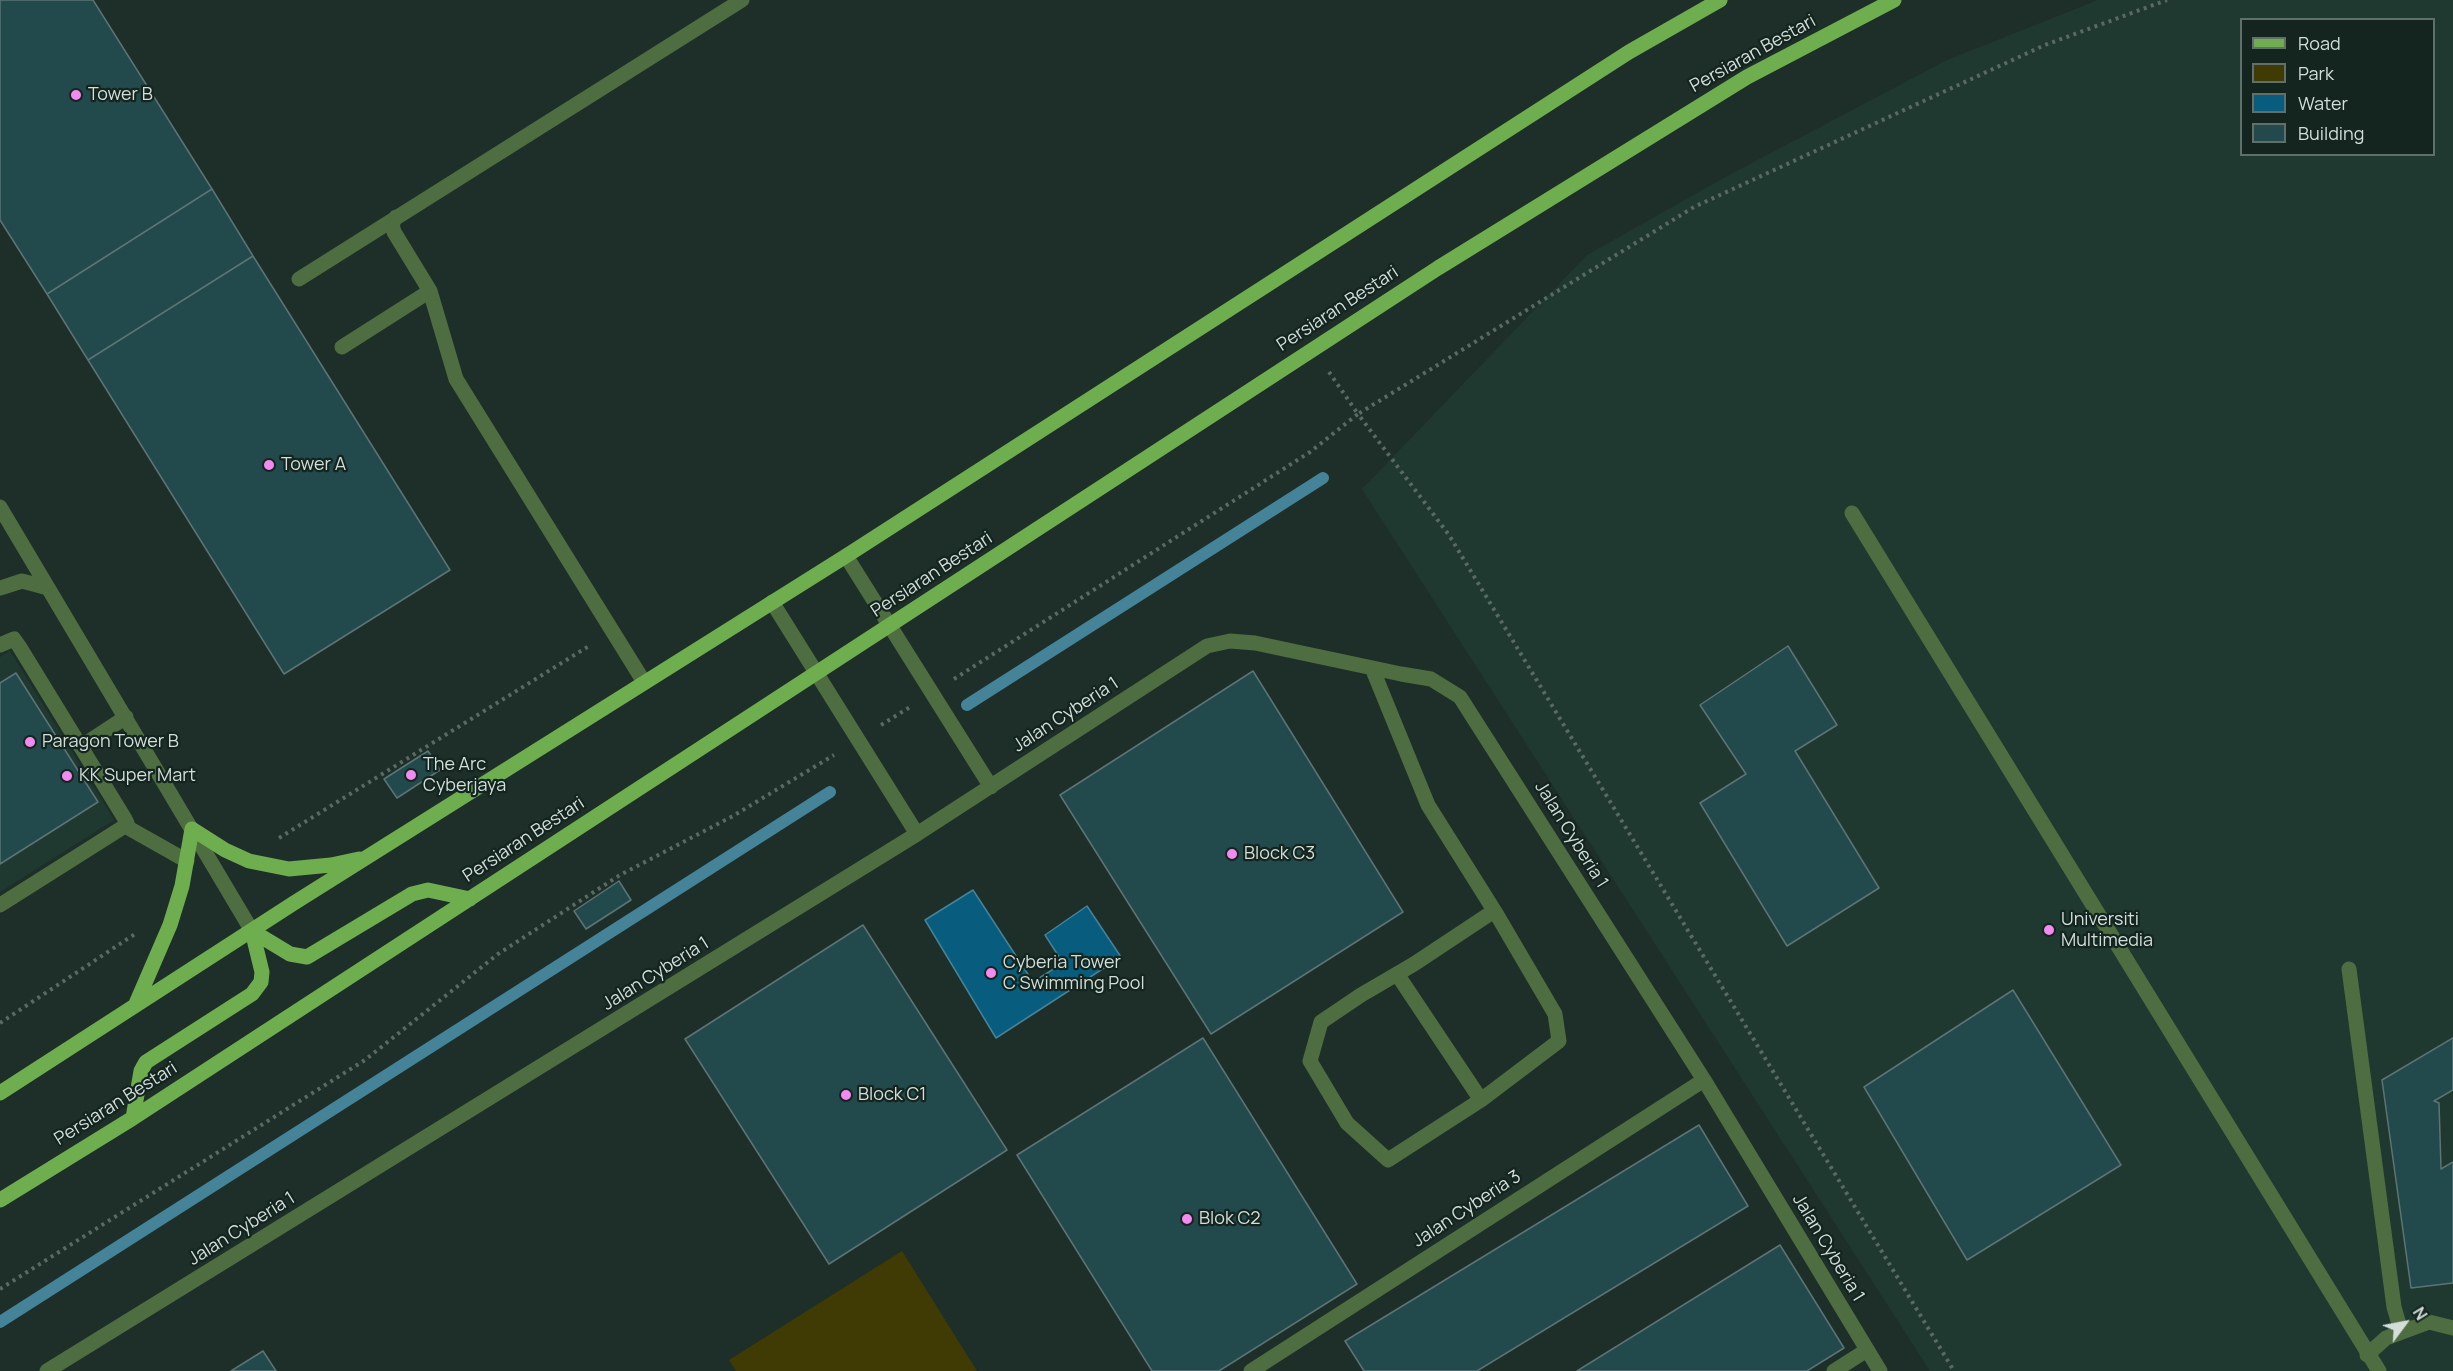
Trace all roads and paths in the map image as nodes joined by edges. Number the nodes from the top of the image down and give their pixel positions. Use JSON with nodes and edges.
{"nodes":[{"id":1,"x":742,"y":0,"type":"edge"},
{"id":2,"x":1894,"y":0,"type":"edge"},
{"id":3,"x":2167,"y":0,"type":"edge"},
{"id":4,"x":1710,"y":2,"type":"edge"},
{"id":5,"x":396,"y":217,"type":"junction"},
{"id":6,"x":298,"y":279,"type":"dead end"},
{"id":7,"x":430,"y":291,"type":"junction"},
{"id":8,"x":342,"y":347,"type":"dead end"},
{"id":9,"x":1313,"y":348,"type":"junction"},
{"id":10,"x":1358,"y":414,"type":"junction"},
{"id":11,"x":0,"y":507,"type":"edge"},
{"id":12,"x":1852,"y":513,"type":"dead end"},
{"id":13,"x":846,"y":556,"type":"junction"},
{"id":14,"x":0,"y":588,"type":"edge"},
{"id":15,"x":48,"y":588,"type":"junction"},
{"id":16,"x":772,"y":602,"type":"junction"},
{"id":17,"x":890,"y":626,"type":"junction"},
{"id":18,"x":612,"y":631,"type":"junction"},
{"id":19,"x":0,"y":645,"type":"edge"},
{"id":20,"x":1372,"y":668,"type":"junction"},
{"id":21,"x":816,"y":673,"type":"junction"},
{"id":22,"x":644,"y":682,"type":"junction"},
{"id":23,"x":932,"y":693,"type":"junction"},
{"id":24,"x":126,"y":717,"type":"junction"},
{"id":25,"x":858,"y":740,"type":"junction"},
{"id":26,"x":82,"y":746,"type":"junction"},
{"id":27,"x":991,"y":787,"type":"junction"},
{"id":28,"x":125,"y":826,"type":"junction"},
{"id":29,"x":192,"y":829,"type":"junction"},
{"id":30,"x":917,"y":834,"type":"junction"},
{"id":31,"x":371,"y":856,"type":"junction"},
{"id":32,"x":187,"y":861,"type":"junction"},
{"id":33,"x":260,"y":863,"type":"junction"},
{"id":34,"x":470,"y":898,"type":"junction"},
{"id":35,"x":0,"y":905,"type":"edge"},
{"id":36,"x":1494,"y":911,"type":"junction"},
{"id":37,"x":170,"y":925,"type":"junction"},
{"id":38,"x":252,"y":931,"type":"junction"},
{"id":39,"x":2349,"y":969,"type":"dead end"},
{"id":40,"x":1397,"y":974,"type":"junction"},
{"id":41,"x":135,"y":1006,"type":"junction"},
{"id":42,"x":0,"y":1023,"type":"edge"},
{"id":43,"x":1704,"y":1080,"type":"junction"},
{"id":44,"x":0,"y":1093,"type":"edge"},
{"id":45,"x":1481,"y":1100,"type":"junction"},
{"id":46,"x":133,"y":1118,"type":"junction"},
{"id":47,"x":0,"y":1200,"type":"edge"},
{"id":48,"x":0,"y":1289,"type":"edge"},
{"id":49,"x":2453,"y":1328,"type":"edge"},
{"id":50,"x":2401,"y":1331,"type":"junction"},
{"id":51,"x":1867,"y":1350,"type":"junction"},
{"id":52,"x":2367,"y":1355,"type":"junction"},
{"id":53,"x":47,"y":1371,"type":"edge"},
{"id":54,"x":1251,"y":1371,"type":"edge"},
{"id":55,"x":1834,"y":1371,"type":"edge"},
{"id":56,"x":1880,"y":1371,"type":"edge"},
{"id":57,"x":1954,"y":1371,"type":"edge"},
{"id":58,"x":2379,"y":1371,"type":"edge"}],
"edges":[{"from":1,"to":5,"type":"street"},
{"from":2,"to":9,"type":"main road","name":"Persiaran Bestari"},
{"from":3,"to":10,"type":"path"},
{"from":4,"to":13,"type":"main road"},
{"from":5,"to":6,"type":"street"},
{"from":5,"to":7,"type":"street"},
{"from":7,"to":8,"type":"street"},
{"from":7,"to":18,"type":"street"},
{"from":9,"to":10,"type":"path"},
{"from":9,"to":17,"type":"main road","name":"Persiaran Bestari"},
{"from":10,"to":23,"type":"path"},
{"from":10,"to":57,"type":"path"},
{"from":11,"to":15,"type":"street"},
{"from":12,"to":52,"type":"street"},
{"from":13,"to":16,"type":"main road"},
{"from":13,"to":17,"type":"street"},
{"from":14,"to":15,"type":"street"},
{"from":15,"to":24,"type":"street"},
{"from":16,"to":21,"type":"street"},
{"from":16,"to":22,"type":"main road"},
{"from":17,"to":21,"type":"main road","name":"Persiaran Bestari"},
{"from":17,"to":23,"type":"street"},
{"from":18,"to":22,"type":"street"},
{"from":18,"to":33,"type":"path"},
{"from":19,"to":26,"type":"street"},
{"from":20,"to":27,"type":"street","name":"Jalan Cyberia 1"},
{"from":20,"to":36,"type":"street"},
{"from":20,"to":43,"type":"street","name":"Jalan Cyberia 1"},
{"from":21,"to":25,"type":"street"},
{"from":21,"to":34,"type":"main road","name":"Persiaran Bestari"},
{"from":22,"to":31,"type":"main road"},
{"from":23,"to":25,"type":"path"},
{"from":23,"to":27,"type":"street"},
{"from":24,"to":26,"type":"street"},
{"from":24,"to":29,"type":"street"},
{"from":25,"to":30,"type":"street"},
{"from":25,"to":48,"type":"path"},
{"from":26,"to":28,"type":"street"},
{"from":27,"to":30,"type":"street","name":"Jalan Cyberia 1"},
{"from":28,"to":32,"type":"street"},
{"from":28,"to":35,"type":"street"},
{"from":29,"to":32,"type":"main road"},
{"from":29,"to":33,"type":"main road"},
{"from":29,"to":38,"type":"street"},
{"from":30,"to":53,"type":"street","name":"Jalan Cyberia 1"},
{"from":31,"to":33,"type":"main road"},
{"from":31,"to":38,"type":"main road"},
{"from":32,"to":37,"type":"main road"},
{"from":34,"to":38,"type":"main road"},
{"from":34,"to":46,"type":"main road","name":"Persiaran Bestari"},
{"from":36,"to":40,"type":"street"},
{"from":36,"to":45,"type":"street"},
{"from":37,"to":41,"type":"main road"},
{"from":37,"to":42,"type":"path"},
{"from":38,"to":41,"type":"main road"},
{"from":38,"to":46,"type":"main road"},
{"from":39,"to":50,"type":"street"},
{"from":40,"to":45,"type":"street"},
{"from":40,"to":45,"type":"street"},
{"from":41,"to":44,"type":"main road"},
{"from":43,"to":51,"type":"street","name":"Jalan Cyberia 1"},
{"from":43,"to":54,"type":"street","name":"Jalan Cyberia 3"},
{"from":46,"to":47,"type":"main road","name":"Persiaran Bestari"},
{"from":49,"to":50,"type":"street"},
{"from":50,"to":52,"type":"street"},
{"from":51,"to":55,"type":"street"},
{"from":51,"to":56,"type":"street","name":"Jalan Cyberia 1"},
{"from":52,"to":58,"type":"street"}]}
